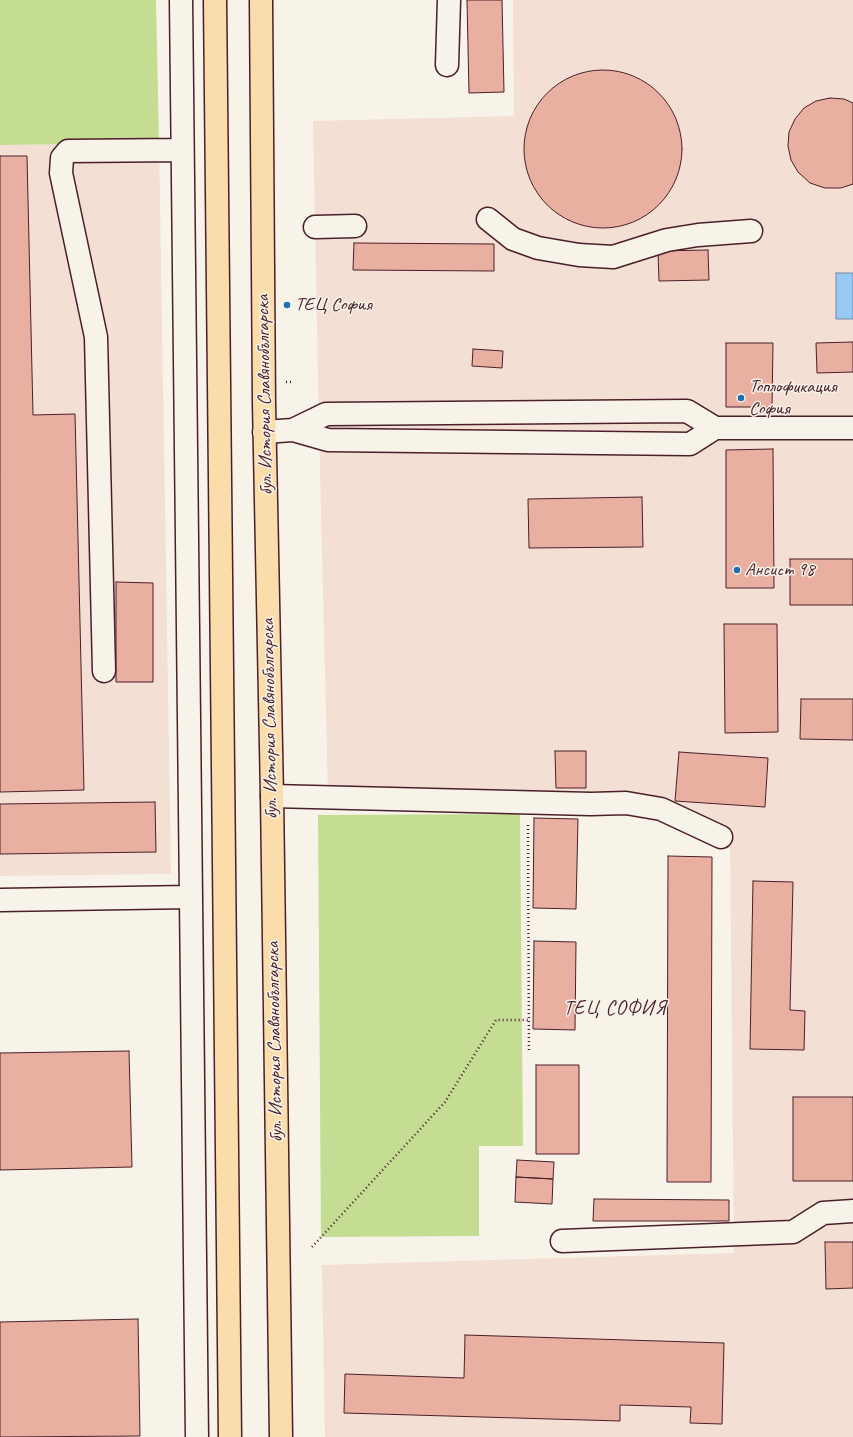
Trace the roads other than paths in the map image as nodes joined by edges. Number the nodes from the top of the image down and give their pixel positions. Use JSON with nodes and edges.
{"nodes":[{"id":1,"x":181,"y":0,"type":"edge"},
{"id":2,"x":215,"y":0,"type":"edge"},
{"id":3,"x":261,"y":0,"type":"edge"},
{"id":4,"x":449,"y":0,"type":"edge"},
{"id":5,"x":447,"y":65,"type":"dead end"},
{"id":6,"x":182,"y":150,"type":"junction"},
{"id":7,"x":488,"y":219,"type":"dead end"},
{"id":8,"x":355,"y":226,"type":"dead end"},
{"id":9,"x":315,"y":227,"type":"dead end"},
{"id":10,"x":751,"y":231,"type":"dead end"},
{"id":11,"x":715,"y":428,"type":"junction"},
{"id":12,"x":853,"y":428,"type":"edge"},
{"id":13,"x":292,"y":430,"type":"junction"},
{"id":14,"x":264,"y":432,"type":"junction"},
{"id":15,"x":104,"y":672,"type":"dead end"},
{"id":16,"x":272,"y":796,"type":"junction"},
{"id":17,"x":721,"y":838,"type":"dead end"},
{"id":18,"x":190,"y":897,"type":"junction"},
{"id":19,"x":0,"y":900,"type":"edge"},
{"id":20,"x":853,"y":1211,"type":"edge"},
{"id":21,"x":562,"y":1241,"type":"dead end"},
{"id":22,"x":197,"y":1437,"type":"edge"},
{"id":23,"x":230,"y":1437,"type":"edge"},
{"id":24,"x":281,"y":1437,"type":"edge"}],
"edges":[{"from":1,"to":6,"type":"street"},
{"from":2,"to":23,"type":"main road"},
{"from":3,"to":14,"type":"main road","name":"бул. История Славянобългарска"},
{"from":4,"to":5,"type":"street"},
{"from":6,"to":15,"type":"street"},
{"from":6,"to":18,"type":"street"},
{"from":7,"to":10,"type":"street"},
{"from":8,"to":9,"type":"street"},
{"from":11,"to":12,"type":"street"},
{"from":11,"to":13,"type":"street"},
{"from":11,"to":13,"type":"street"},
{"from":13,"to":14,"type":"street"},
{"from":14,"to":16,"type":"main road","name":"бул. История Славянобългарска"},
{"from":16,"to":17,"type":"street"},
{"from":16,"to":24,"type":"main road","name":"бул. История Славянобългарска"},
{"from":18,"to":19,"type":"street"},
{"from":18,"to":22,"type":"street"},
{"from":20,"to":21,"type":"street"}]}
